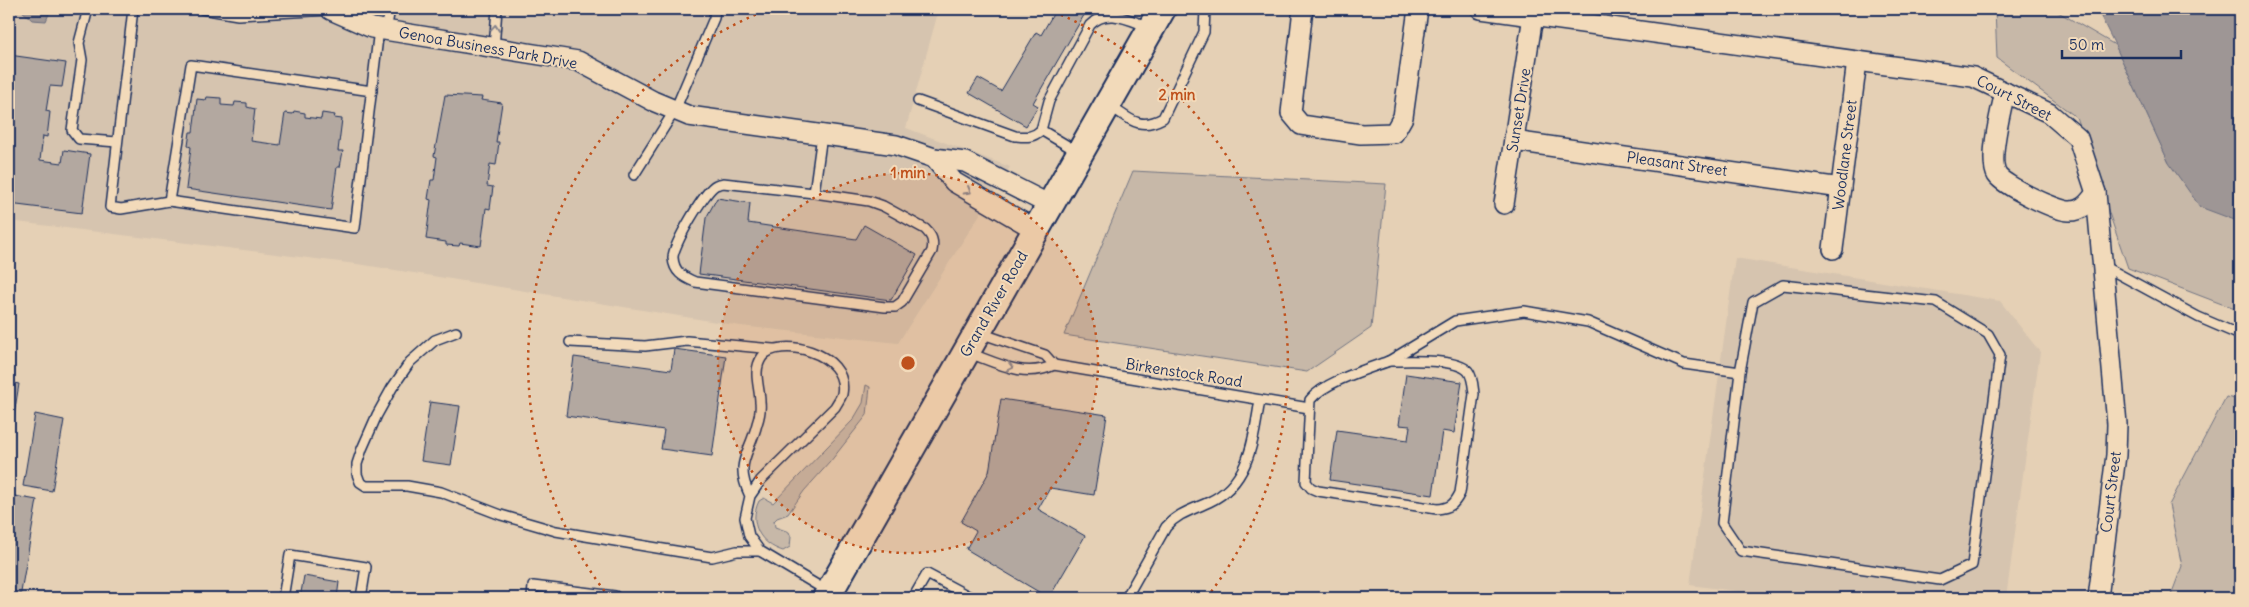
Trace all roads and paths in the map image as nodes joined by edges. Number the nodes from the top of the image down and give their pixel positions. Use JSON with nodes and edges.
{"nodes":[{"id":1,"x":88,"y":9,"type":"edge"},
{"id":2,"x":133,"y":9,"type":"edge"},
{"id":3,"x":202,"y":9,"type":"edge"},
{"id":4,"x":390,"y":9,"type":"edge"},
{"id":5,"x":497,"y":9,"type":"edge"},
{"id":6,"x":715,"y":9,"type":"edge"},
{"id":7,"x":1205,"y":9,"type":"edge"},
{"id":8,"x":1303,"y":9,"type":"edge"},
{"id":9,"x":1418,"y":9,"type":"edge"},
{"id":10,"x":1482,"y":9,"type":"edge"},
{"id":11,"x":331,"y":10,"type":"edge"},
{"id":12,"x":1533,"y":16,"type":"junction"},
{"id":13,"x":1157,"y":18,"type":"edge"},
{"id":14,"x":383,"y":30,"type":"junction"},
{"id":15,"x":494,"y":48,"type":"junction"},
{"id":16,"x":1857,"y":61,"type":"junction"},
{"id":17,"x":372,"y":91,"type":"junction"},
{"id":18,"x":2004,"y":92,"type":"junction"},
{"id":19,"x":918,"y":101,"type":"dead end"},
{"id":20,"x":1108,"y":104,"type":"junction"},
{"id":21,"x":675,"y":110,"type":"junction"},
{"id":22,"x":1041,"y":130,"type":"junction"},
{"id":23,"x":822,"y":135,"type":"junction"},
{"id":24,"x":1514,"y":141,"type":"junction"},
{"id":25,"x":117,"y":142,"type":"junction"},
{"id":26,"x":1080,"y":154,"type":"junction"},
{"id":27,"x":934,"y":158,"type":"junction"},
{"id":28,"x":634,"y":175,"type":"dead end"},
{"id":29,"x":1841,"y":188,"type":"junction"},
{"id":30,"x":814,"y":193,"type":"junction"},
{"id":31,"x":2096,"y":193,"type":"junction"},
{"id":32,"x":170,"y":202,"type":"junction"},
{"id":33,"x":1504,"y":204,"type":"dead end"},
{"id":34,"x":1050,"y":205,"type":"junction"},
{"id":35,"x":1036,"y":230,"type":"junction"},
{"id":36,"x":1833,"y":249,"type":"dead end"},
{"id":37,"x":2102,"y":265,"type":"junction"},
{"id":38,"x":456,"y":332,"type":"dead end"},
{"id":39,"x":2240,"y":335,"type":"edge"},
{"id":40,"x":570,"y":342,"type":"dead end"},
{"id":41,"x":972,"y":342,"type":"junction"},
{"id":42,"x":772,"y":349,"type":"junction"},
{"id":43,"x":1389,"y":361,"type":"junction"},
{"id":44,"x":1054,"y":366,"type":"junction"},
{"id":45,"x":1740,"y":372,"type":"junction"},
{"id":46,"x":1260,"y":400,"type":"junction"},
{"id":47,"x":1309,"y":408,"type":"junction"},
{"id":48,"x":750,"y":496,"type":"junction"},
{"id":49,"x":760,"y":551,"type":"junction"},
{"id":50,"x":828,"y":595,"type":"edge"},
{"id":51,"x":283,"y":598,"type":"edge"},
{"id":52,"x":361,"y":598,"type":"edge"},
{"id":53,"x":532,"y":598,"type":"edge"},
{"id":54,"x":614,"y":598,"type":"edge"},
{"id":55,"x":913,"y":598,"type":"edge"},
{"id":56,"x":972,"y":598,"type":"edge"},
{"id":57,"x":1126,"y":598,"type":"edge"},
{"id":58,"x":2098,"y":598,"type":"edge"}],
"edges":[{"from":1,"to":25,"type":"lane"},
{"from":2,"to":25,"type":"lane"},
{"from":3,"to":11,"type":"lane"},
{"from":4,"to":14,"type":"lane"},
{"from":15,"to":5,"type":"lane","one_way":true},
{"from":6,"to":21,"type":"lane"},
{"from":7,"to":20,"type":"lane"},
{"from":8,"to":9,"type":"street"},
{"from":10,"to":12,"type":"street","name":"Court Street"},
{"from":11,"to":14,"type":"street","name":"Genoa Business Park Drive"},
{"from":12,"to":16,"type":"street","name":"Court Street"},
{"from":12,"to":24,"type":"street","name":"Sunset Drive"},
{"from":13,"to":20,"type":"main road","name":"Grand River Road"},
{"from":13,"to":22,"type":"lane"},
{"from":14,"to":15,"type":"street","name":"Genoa Business Park Drive"},
{"from":14,"to":17,"type":"lane"},
{"from":15,"to":21,"type":"street","name":"Genoa Business Park Drive"},
{"from":16,"to":18,"type":"street","name":"Court Street"},
{"from":16,"to":29,"type":"street","name":"Woodlane Street"},
{"from":17,"to":32,"type":"lane"},
{"from":17,"to":32,"type":"lane"},
{"from":18,"to":31,"type":"street","name":"Court Street"},
{"from":18,"to":31,"type":"street"},
{"from":19,"to":22,"type":"lane"},
{"from":20,"to":26,"type":"main road","name":"Grand River Road"},
{"from":21,"to":23,"type":"street","name":"Genoa Business Park Drive"},
{"from":21,"to":28,"type":"lane"},
{"from":22,"to":26,"type":"lane"},
{"from":23,"to":27,"type":"street","name":"Genoa Business Park Drive"},
{"from":23,"to":30,"type":"lane"},
{"from":24,"to":29,"type":"street","name":"Pleasant Street"},
{"from":24,"to":33,"type":"street","name":"Sunset Drive"},
{"from":25,"to":32,"type":"lane"},
{"from":26,"to":34,"type":"main road","name":"Grand River Road"},
{"from":27,"to":34,"type":"street","name":"Genoa Business Park Drive"},
{"from":27,"to":35,"type":"street","one_way":true},
{"from":29,"to":36,"type":"street","name":"Woodlane Street"},
{"from":30,"to":30,"type":"lane"},
{"from":31,"to":37,"type":"street","name":"Court Street"},
{"from":34,"to":35,"type":"main road","name":"Grand River Road"},
{"from":35,"to":41,"type":"main road","name":"Grand River Road"},
{"from":37,"to":39,"type":"lane"},
{"from":37,"to":58,"type":"street","name":"Court Street"},
{"from":38,"to":49,"type":"lane"},
{"from":40,"to":42,"type":"lane"},
{"from":41,"to":44,"type":"lane","name":"Birkenstock Road"},
{"from":41,"to":44,"type":"lane","name":"Birkenstock Road","one_way":true},
{"from":41,"to":50,"type":"main road","name":"Grand River Road"},
{"from":42,"to":48,"type":"lane"},
{"from":42,"to":48,"type":"lane"},
{"from":43,"to":45,"type":"lane"},
{"from":43,"to":47,"type":"lane"},
{"from":43,"to":47,"type":"lane"},
{"from":44,"to":46,"type":"lane","name":"Birkenstock Road"},
{"from":45,"to":45,"type":"lane"},
{"from":46,"to":47,"type":"lane","name":"Birkenstock Road"},
{"from":46,"to":57,"type":"lane"},
{"from":48,"to":49,"type":"lane"},
{"from":49,"to":50,"type":"lane"},
{"from":51,"to":52,"type":"lane"},
{"from":53,"to":54,"type":"lane"},
{"from":55,"to":56,"type":"lane"}]}
